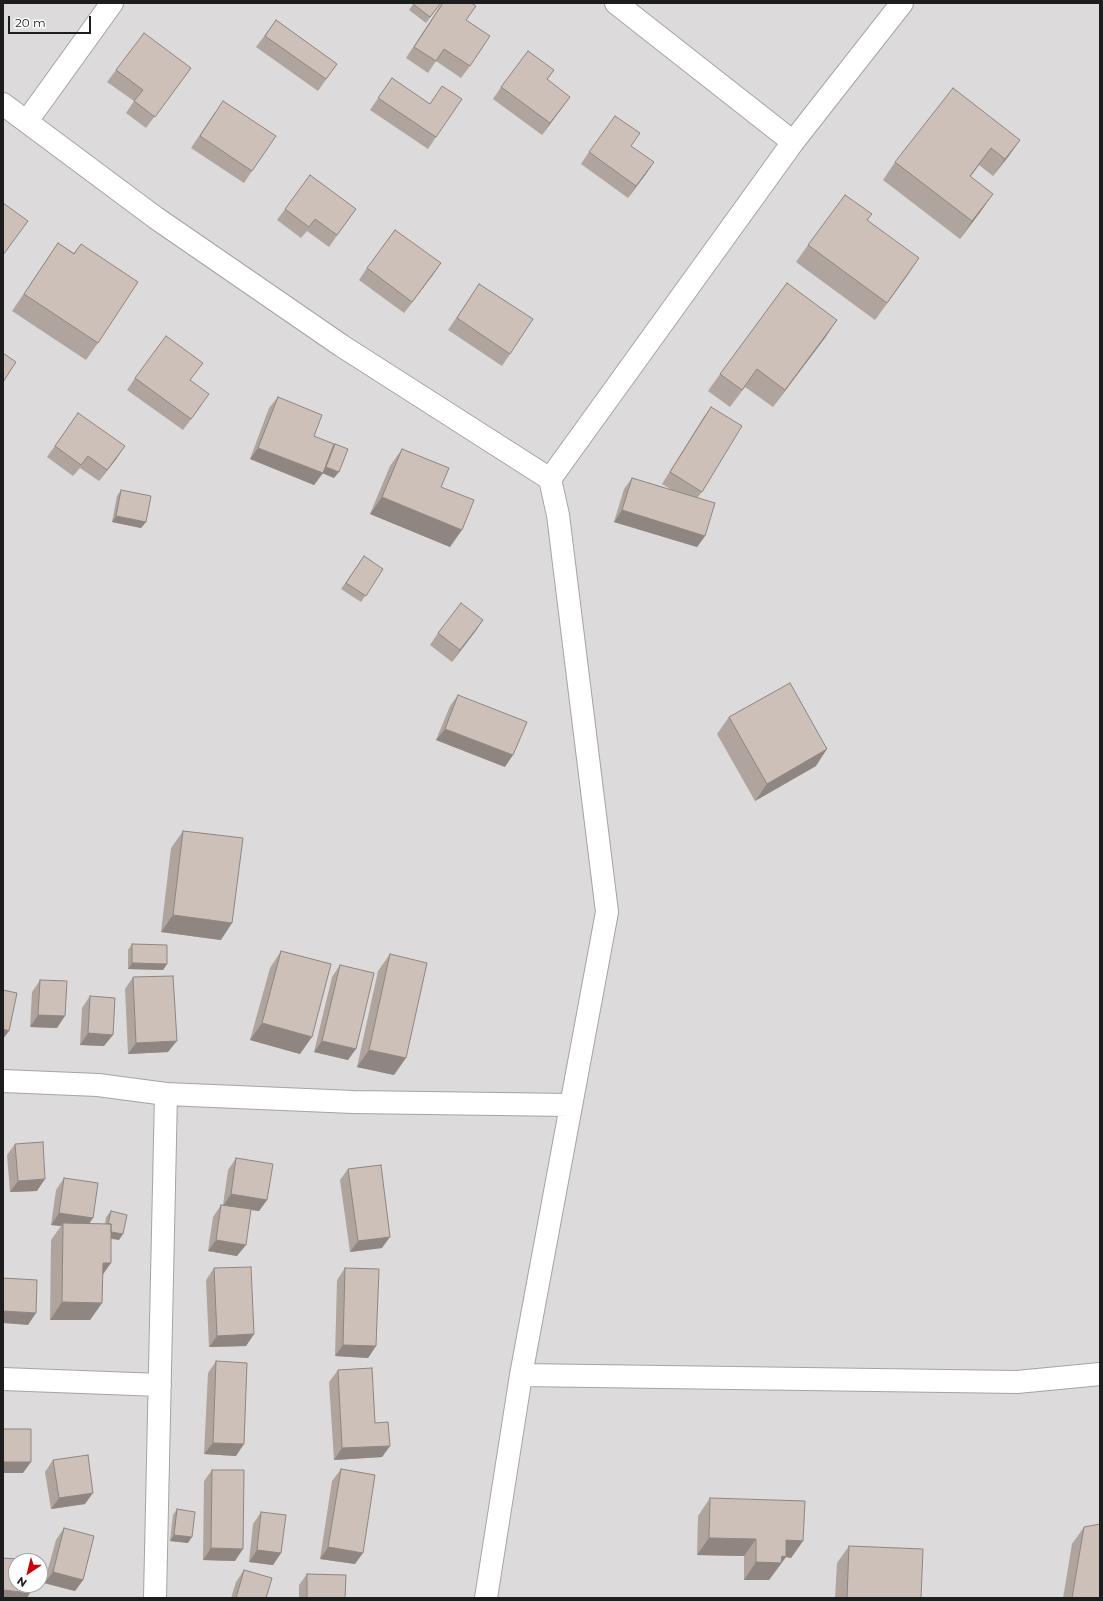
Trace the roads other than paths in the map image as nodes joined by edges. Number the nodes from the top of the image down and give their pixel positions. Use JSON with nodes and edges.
{"nodes":[{"id":1,"x":112,"y":3,"type":"edge"},
{"id":2,"x":616,"y":3,"type":"edge"},
{"id":3,"x":902,"y":3,"type":"edge"},
{"id":4,"x":3,"y":105,"type":"edge"},
{"id":5,"x":27,"y":121,"type":"junction"},
{"id":6,"x":793,"y":142,"type":"junction"},
{"id":7,"x":550,"y":479,"type":"junction"},
{"id":8,"x":3,"y":1081,"type":"edge"},
{"id":9,"x":166,"y":1094,"type":"junction"},
{"id":10,"x":570,"y":1105,"type":"junction"},
{"id":11,"x":1100,"y":1374,"type":"edge"},
{"id":12,"x":521,"y":1375,"type":"junction"},
{"id":13,"x":3,"y":1380,"type":"edge"},
{"id":14,"x":160,"y":1385,"type":"junction"},
{"id":15,"x":155,"y":1598,"type":"edge"},
{"id":16,"x":486,"y":1598,"type":"edge"}],
"edges":[{"from":1,"to":5,"type":"street"},
{"from":2,"to":6,"type":"street"},
{"from":3,"to":6,"type":"street"},
{"from":4,"to":5,"type":"street"},
{"from":5,"to":7,"type":"street"},
{"from":6,"to":7,"type":"street"},
{"from":7,"to":10,"type":"street"},
{"from":8,"to":9,"type":"street"},
{"from":9,"to":10,"type":"street"},
{"from":9,"to":14,"type":"street"},
{"from":10,"to":12,"type":"street"},
{"from":11,"to":12,"type":"street"},
{"from":12,"to":16,"type":"street"},
{"from":13,"to":14,"type":"street"},
{"from":14,"to":15,"type":"street"}]}
